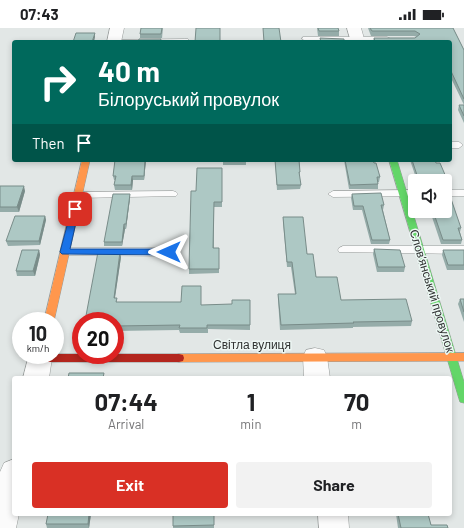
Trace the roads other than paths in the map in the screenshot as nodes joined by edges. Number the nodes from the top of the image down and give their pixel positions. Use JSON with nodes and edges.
{"nodes":[{"id":1,"x":117,"y":28,"type":"edge"},
{"id":2,"x":357,"y":36,"type":"edge"},
{"id":3,"x":393,"y":39,"type":"edge"},
{"id":4,"x":114,"y":40,"type":"edge"},
{"id":5,"x":306,"y":40,"type":"dead end"},
{"id":6,"x":86,"y":162,"type":"edge"},
{"id":7,"x":394,"y":162,"type":"edge"},
{"id":8,"x":403,"y":193,"type":"junction"},
{"id":9,"x":408,"y":193,"type":"edge"},
{"id":10,"x":452,"y":193,"type":"edge"},
{"id":11,"x":464,"y":193,"type":"edge"},
{"id":12,"x":173,"y":194,"type":"dead end"},
{"id":13,"x":333,"y":194,"type":"dead end"},
{"id":14,"x":78,"y":195,"type":"junction"},
{"id":15,"x":343,"y":250,"type":"dead end"},
{"id":16,"x":420,"y":250,"type":"junction"},
{"id":17,"x":464,"y":250,"type":"edge"},
{"id":18,"x":65,"y":252,"type":"junction"},
{"id":19,"x":169,"y":252,"type":"dead end"},
{"id":20,"x":51,"y":312,"type":"edge"},
{"id":21,"x":452,"y":357,"type":"junction"},
{"id":22,"x":464,"y":357,"type":"edge"},
{"id":23,"x":39,"y":364,"type":"edge"},
{"id":24,"x":316,"y":368,"type":"edge"},
{"id":25,"x":464,"y":399,"type":"edge"},
{"id":26,"x":12,"y":481,"type":"edge"},
{"id":27,"x":333,"y":516,"type":"edge"},
{"id":28,"x":1,"y":528,"type":"edge"},
{"id":29,"x":334,"y":528,"type":"edge"}],
"edges":[{"from":1,"to":4,"type":"street"},
{"from":2,"to":3,"type":"lane"},
{"from":2,"to":5,"type":"lane"},
{"from":6,"to":14,"type":"street"},
{"from":7,"to":8,"type":"street","name":"Слов’янський провулок"},
{"from":8,"to":9,"type":"lane"},
{"from":8,"to":13,"type":"lane"},
{"from":8,"to":16,"type":"street","name":"Слов’янський провулок"},
{"from":10,"to":11,"type":"lane"},
{"from":12,"to":14,"type":"lane"},
{"from":14,"to":18,"type":"street"},
{"from":15,"to":16,"type":"lane"},
{"from":16,"to":17,"type":"lane"},
{"from":16,"to":21,"type":"street","name":"Слов’янський провулок"},
{"from":18,"to":19,"type":"lane"},
{"from":18,"to":20,"type":"street"},
{"from":21,"to":22,"type":"street","name":"Світла вулиця"},
{"from":21,"to":24,"type":"street","name":"Світла вулиця"},
{"from":21,"to":25,"type":"street","name":"Слов’янський провулок"},
{"from":23,"to":24,"type":"street","name":"Світла вулиця"},
{"from":26,"to":28,"type":"street"},
{"from":27,"to":29,"type":"street"}]}
